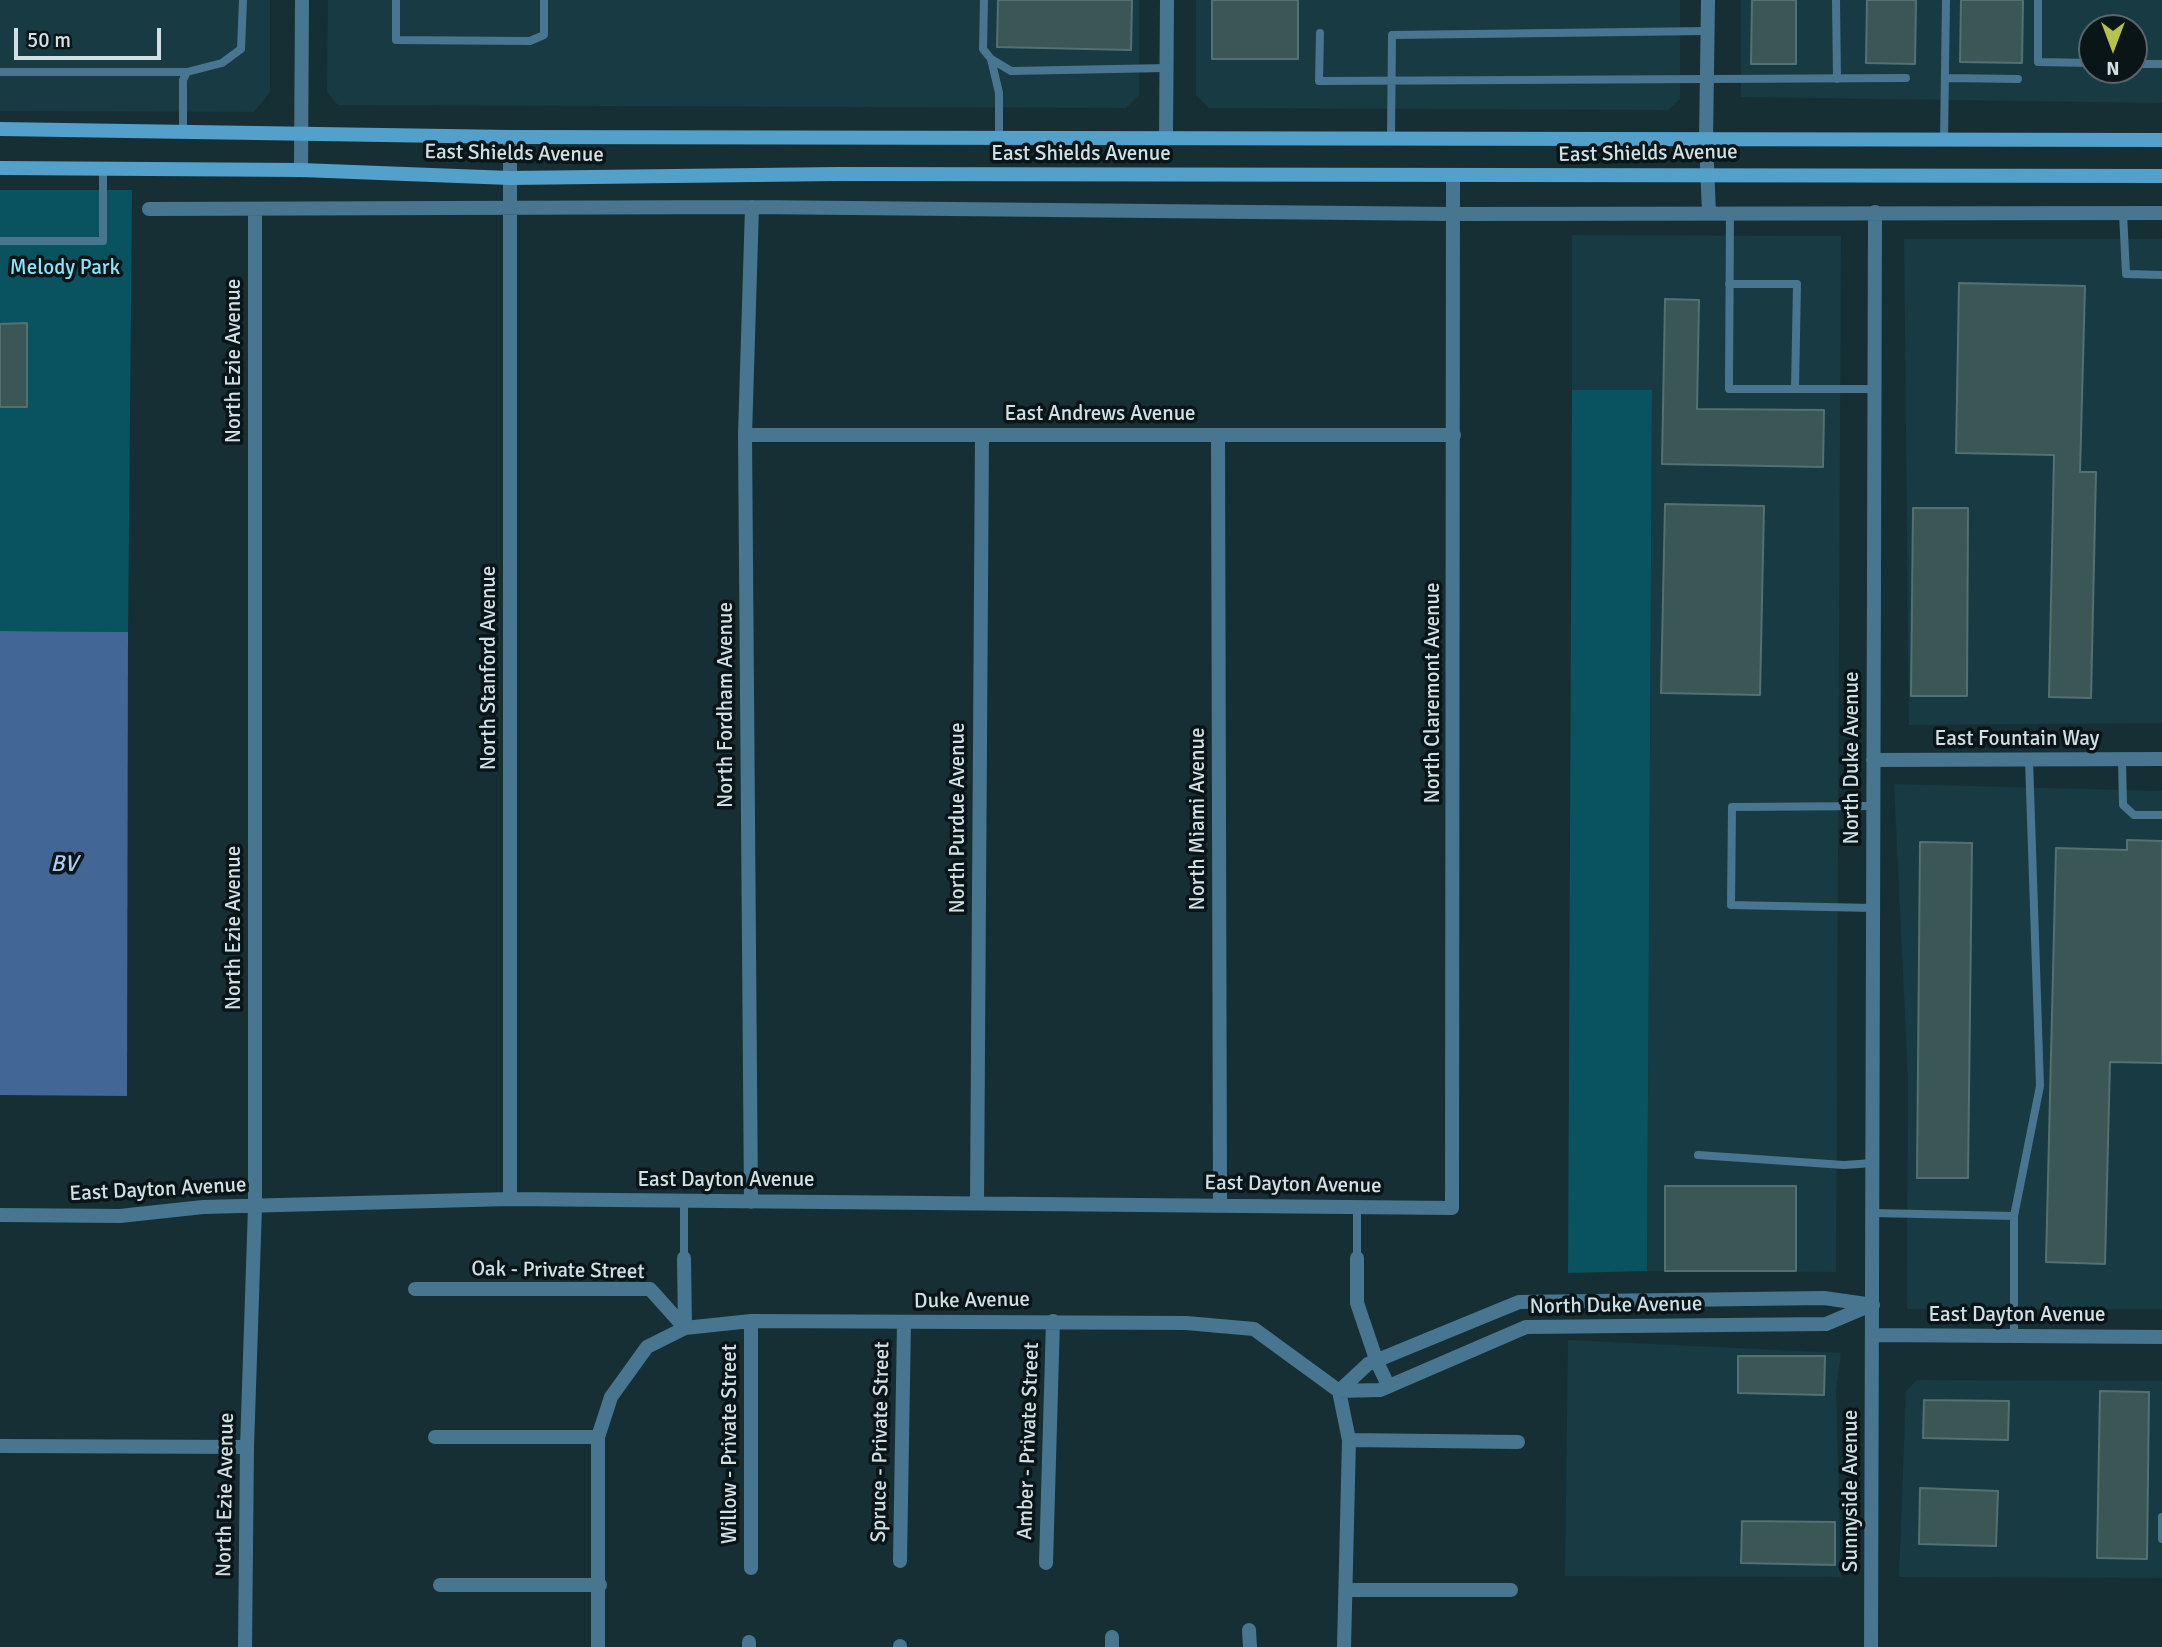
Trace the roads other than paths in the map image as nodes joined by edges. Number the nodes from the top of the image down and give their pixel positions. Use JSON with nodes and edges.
{"nodes":[{"id":1,"x":243,"y":0,"type":"edge"},
{"id":2,"x":302,"y":0,"type":"edge"},
{"id":3,"x":396,"y":0,"type":"edge"},
{"id":4,"x":544,"y":0,"type":"edge"},
{"id":5,"x":984,"y":0,"type":"edge"},
{"id":6,"x":1167,"y":0,"type":"edge"},
{"id":7,"x":1708,"y":0,"type":"edge"},
{"id":8,"x":1836,"y":0,"type":"edge"},
{"id":9,"x":1946,"y":0,"type":"edge"},
{"id":10,"x":2038,"y":0,"type":"edge"},
{"id":11,"x":1708,"y":31,"type":"junction"},
{"id":12,"x":1320,"y":33,"type":"dead end"},
{"id":13,"x":991,"y":59,"type":"junction"},
{"id":14,"x":2078,"y":63,"type":"edge"},
{"id":15,"x":1167,"y":68,"type":"junction"},
{"id":16,"x":0,"y":72,"type":"edge"},
{"id":17,"x":187,"y":72,"type":"junction"},
{"id":18,"x":1906,"y":78,"type":"dead end"},
{"id":19,"x":1946,"y":78,"type":"junction"},
{"id":20,"x":1837,"y":79,"type":"junction"},
{"id":21,"x":2018,"y":79,"type":"dead end"},
{"id":22,"x":1707,"y":80,"type":"junction"},
{"id":23,"x":1391,"y":81,"type":"junction"},
{"id":24,"x":3,"y":129,"type":"edge"},
{"id":25,"x":183,"y":131,"type":"junction"},
{"id":26,"x":302,"y":135,"type":"junction"},
{"id":27,"x":510,"y":138,"type":"junction"},
{"id":28,"x":999,"y":138,"type":"junction"},
{"id":29,"x":1166,"y":139,"type":"junction"},
{"id":30,"x":1391,"y":139,"type":"junction"},
{"id":31,"x":1944,"y":140,"type":"junction"},
{"id":32,"x":2162,"y":140,"type":"edge"},
{"id":33,"x":1706,"y":141,"type":"junction"},
{"id":34,"x":0,"y":168,"type":"edge"},
{"id":35,"x":103,"y":168,"type":"junction"},
{"id":36,"x":301,"y":170,"type":"junction"},
{"id":37,"x":1708,"y":174,"type":"junction"},
{"id":38,"x":2162,"y":176,"type":"edge"},
{"id":39,"x":1452,"y":177,"type":"junction"},
{"id":40,"x":510,"y":178,"type":"junction"},
{"id":41,"x":752,"y":207,"type":"junction"},
{"id":42,"x":149,"y":209,"type":"dead end"},
{"id":43,"x":255,"y":209,"type":"junction"},
{"id":44,"x":510,"y":209,"type":"junction"},
{"id":45,"x":1730,"y":212,"type":"junction"},
{"id":46,"x":1875,"y":212,"type":"junction"},
{"id":47,"x":1709,"y":213,"type":"junction"},
{"id":48,"x":2123,"y":213,"type":"junction"},
{"id":49,"x":2162,"y":213,"type":"edge"},
{"id":50,"x":1452,"y":214,"type":"junction"},
{"id":51,"x":0,"y":241,"type":"edge"},
{"id":52,"x":2162,"y":275,"type":"edge"},
{"id":53,"x":1729,"y":284,"type":"junction"},
{"id":54,"x":1795,"y":389,"type":"junction"},
{"id":55,"x":1874,"y":389,"type":"junction"},
{"id":56,"x":745,"y":435,"type":"junction"},
{"id":57,"x":982,"y":435,"type":"junction"},
{"id":58,"x":1218,"y":435,"type":"junction"},
{"id":59,"x":1454,"y":435,"type":"junction"},
{"id":60,"x":2122,"y":759,"type":"junction"},
{"id":61,"x":2162,"y":759,"type":"edge"},
{"id":62,"x":1872,"y":760,"type":"junction"},
{"id":63,"x":2029,"y":760,"type":"junction"},
{"id":64,"x":1872,"y":806,"type":"junction"},
{"id":65,"x":2162,"y":815,"type":"edge"},
{"id":66,"x":1872,"y":908,"type":"junction"},
{"id":67,"x":1698,"y":1155,"type":"dead end"},
{"id":68,"x":1872,"y":1163,"type":"junction"},
{"id":69,"x":510,"y":1199,"type":"junction"},
{"id":70,"x":684,"y":1201,"type":"junction"},
{"id":71,"x":751,"y":1202,"type":"junction"},
{"id":72,"x":976,"y":1202,"type":"junction"},
{"id":73,"x":1220,"y":1204,"type":"junction"},
{"id":74,"x":255,"y":1207,"type":"junction"},
{"id":75,"x":1357,"y":1208,"type":"junction"},
{"id":76,"x":1452,"y":1208,"type":"joint"},
{"id":77,"x":1872,"y":1213,"type":"junction"},
{"id":78,"x":0,"y":1215,"type":"edge"},
{"id":79,"x":2014,"y":1216,"type":"junction"},
{"id":80,"x":684,"y":1258,"type":"joint"},
{"id":81,"x":1357,"y":1258,"type":"joint"},
{"id":82,"x":415,"y":1289,"type":"dead end"},
{"id":83,"x":1872,"y":1305,"type":"junction"},
{"id":84,"x":751,"y":1321,"type":"junction"},
{"id":85,"x":1053,"y":1321,"type":"junction"},
{"id":86,"x":904,"y":1323,"type":"junction"},
{"id":87,"x":685,"y":1328,"type":"junction"},
{"id":88,"x":1872,"y":1335,"type":"junction"},
{"id":89,"x":2014,"y":1336,"type":"junction"},
{"id":90,"x":2162,"y":1337,"type":"edge"},
{"id":91,"x":1377,"y":1362,"type":"junction"},
{"id":92,"x":1388,"y":1385,"type":"junction"},
{"id":93,"x":1339,"y":1391,"type":"junction"},
{"id":94,"x":435,"y":1437,"type":"dead end"},
{"id":95,"x":598,"y":1437,"type":"junction"},
{"id":96,"x":1349,"y":1440,"type":"junction"},
{"id":97,"x":1518,"y":1442,"type":"dead end"},
{"id":98,"x":0,"y":1446,"type":"edge"},
{"id":99,"x":247,"y":1447,"type":"junction"},
{"id":100,"x":2162,"y":1517,"type":"edge"},
{"id":101,"x":2162,"y":1539,"type":"edge"},
{"id":102,"x":900,"y":1561,"type":"dead end"},
{"id":103,"x":1046,"y":1563,"type":"dead end"},
{"id":104,"x":751,"y":1567,"type":"dead end"},
{"id":105,"x":440,"y":1586,"type":"dead end"},
{"id":106,"x":600,"y":1586,"type":"junction"},
{"id":107,"x":1346,"y":1590,"type":"junction"},
{"id":108,"x":1511,"y":1590,"type":"dead end"},
{"id":109,"x":1249,"y":1630,"type":"dead end"},
{"id":110,"x":245,"y":1647,"type":"edge"},
{"id":111,"x":598,"y":1647,"type":"edge"},
{"id":112,"x":1250,"y":1647,"type":"edge"},
{"id":113,"x":1344,"y":1647,"type":"edge"},
{"id":114,"x":1871,"y":1647,"type":"edge"}],
"edges":[{"from":1,"to":17,"type":"lane"},
{"from":2,"to":26,"type":"street"},
{"from":3,"to":4,"type":"lane"},
{"from":5,"to":13,"type":"lane"},
{"from":6,"to":15,"type":"street"},
{"from":7,"to":11,"type":"street"},
{"from":8,"to":20,"type":"lane"},
{"from":9,"to":19,"type":"lane"},
{"from":10,"to":14,"type":"lane"},
{"from":11,"to":22,"type":"street"},
{"from":11,"to":23,"type":"lane"},
{"from":12,"to":23,"type":"lane"},
{"from":13,"to":15,"type":"lane"},
{"from":13,"to":28,"type":"lane"},
{"from":15,"to":29,"type":"street"},
{"from":16,"to":17,"type":"lane"},
{"from":17,"to":25,"type":"lane"},
{"from":18,"to":20,"type":"lane"},
{"from":19,"to":21,"type":"lane"},
{"from":19,"to":31,"type":"lane"},
{"from":20,"to":22,"type":"lane"},
{"from":22,"to":23,"type":"lane"},
{"from":22,"to":33,"type":"street"},
{"from":23,"to":30,"type":"lane"},
{"from":24,"to":25,"type":"main road","name":"East Shields Avenue"},
{"from":25,"to":26,"type":"main road","name":"East Shields Avenue"},
{"from":26,"to":27,"type":"main road","name":"East Shields Avenue"},
{"from":26,"to":36,"type":"street"},
{"from":27,"to":28,"type":"main road","name":"East Shields Avenue"},
{"from":27,"to":40,"type":"street","name":"North Stanford Avenue"},
{"from":28,"to":29,"type":"main road","name":"East Shields Avenue"},
{"from":29,"to":30,"type":"main road","name":"East Shields Avenue"},
{"from":30,"to":33,"type":"main road","name":"East Shields Avenue"},
{"from":31,"to":32,"type":"main road","name":"East Shields Avenue"},
{"from":31,"to":33,"type":"main road","name":"East Shields Avenue"},
{"from":33,"to":37,"type":"street"},
{"from":34,"to":35,"type":"main road","name":"East Shields Avenue"},
{"from":35,"to":36,"type":"main road","name":"East Shields Avenue"},
{"from":35,"to":51,"type":"lane"},
{"from":36,"to":40,"type":"main road","name":"East Shields Avenue"},
{"from":37,"to":38,"type":"main road","name":"East Shields Avenue"},
{"from":37,"to":39,"type":"main road","name":"East Shields Avenue"},
{"from":37,"to":47,"type":"street"},
{"from":39,"to":40,"type":"main road","name":"East Shields Avenue"},
{"from":39,"to":50,"type":"street","name":"North Claremont Avenue"},
{"from":40,"to":44,"type":"street","name":"North Stanford Avenue"},
{"from":41,"to":44,"type":"street"},
{"from":41,"to":50,"type":"street"},
{"from":41,"to":56,"type":"street","name":"North Fordham Avenue"},
{"from":42,"to":43,"type":"street"},
{"from":43,"to":44,"type":"street"},
{"from":43,"to":74,"type":"street","name":"North Ezie Avenue"},
{"from":44,"to":69,"type":"street","name":"North Stanford Avenue"},
{"from":45,"to":46,"type":"street"},
{"from":45,"to":47,"type":"street"},
{"from":45,"to":53,"type":"lane"},
{"from":46,"to":48,"type":"street"},
{"from":46,"to":55,"type":"street","name":"North Duke Avenue"},
{"from":47,"to":50,"type":"street"},
{"from":48,"to":49,"type":"street"},
{"from":48,"to":52,"type":"lane"},
{"from":50,"to":59,"type":"street","name":"North Claremont Avenue"},
{"from":53,"to":54,"type":"lane"},
{"from":53,"to":54,"type":"lane"},
{"from":54,"to":55,"type":"lane"},
{"from":55,"to":62,"type":"street","name":"North Duke Avenue"},
{"from":56,"to":57,"type":"street","name":"East Andrews Avenue"},
{"from":56,"to":71,"type":"street","name":"North Fordham Avenue"},
{"from":57,"to":58,"type":"street","name":"East Andrews Avenue"},
{"from":57,"to":72,"type":"street","name":"North Purdue Avenue"},
{"from":58,"to":59,"type":"street","name":"East Andrews Avenue"},
{"from":58,"to":73,"type":"street","name":"North Miami Avenue"},
{"from":59,"to":76,"type":"street","name":"North Claremont Avenue"},
{"from":60,"to":61,"type":"street","name":"East Fountain Way"},
{"from":60,"to":63,"type":"street","name":"East Fountain Way"},
{"from":60,"to":65,"type":"lane"},
{"from":62,"to":63,"type":"street","name":"East Fountain Way"},
{"from":62,"to":64,"type":"street","name":"North Duke Avenue"},
{"from":63,"to":79,"type":"lane"},
{"from":64,"to":66,"type":"street","name":"North Duke Avenue"},
{"from":64,"to":66,"type":"lane"},
{"from":66,"to":68,"type":"street","name":"North Duke Avenue"},
{"from":67,"to":68,"type":"lane"},
{"from":68,"to":77,"type":"street","name":"North Duke Avenue"},
{"from":69,"to":70,"type":"street","name":"East Dayton Avenue"},
{"from":69,"to":74,"type":"street","name":"East Dayton Avenue"},
{"from":70,"to":71,"type":"street","name":"East Dayton Avenue"},
{"from":70,"to":80,"type":"lane"},
{"from":71,"to":72,"type":"street","name":"East Dayton Avenue"},
{"from":72,"to":73,"type":"street","name":"East Dayton Avenue"},
{"from":73,"to":75,"type":"street","name":"East Dayton Avenue"},
{"from":74,"to":78,"type":"street","name":"East Dayton Avenue"},
{"from":74,"to":99,"type":"street","name":"North Ezie Avenue"},
{"from":75,"to":76,"type":"street","name":"East Dayton Avenue"},
{"from":75,"to":81,"type":"lane"},
{"from":77,"to":79,"type":"lane"},
{"from":77,"to":83,"type":"street","name":"North Duke Avenue"},
{"from":79,"to":89,"type":"lane"},
{"from":80,"to":87,"type":"street"},
{"from":81,"to":91,"type":"street"},
{"from":82,"to":87,"type":"street","name":"Oak - Private Street"},
{"from":83,"to":88,"type":"street","name":"North Duke Avenue"},
{"from":83,"to":91,"type":"street","name":"North Duke Avenue"},
{"from":83,"to":92,"type":"street","name":"North Duke Avenue"},
{"from":84,"to":86,"type":"street","name":"Duke Avenue"},
{"from":84,"to":87,"type":"street","name":"Duke Avenue"},
{"from":84,"to":104,"type":"street","name":"Willow - Private Street"},
{"from":85,"to":86,"type":"street","name":"Duke Avenue"},
{"from":85,"to":93,"type":"street","name":"Duke Avenue"},
{"from":85,"to":103,"type":"street","name":"Amber - Private Street"},
{"from":86,"to":102,"type":"street","name":"Spruce - Private Street"},
{"from":87,"to":95,"type":"street","name":"Duke Avenue"},
{"from":88,"to":89,"type":"street","name":"East Dayton Avenue"},
{"from":88,"to":114,"type":"street","name":"Sunnyside Avenue"},
{"from":89,"to":90,"type":"street","name":"East Dayton Avenue"},
{"from":91,"to":92,"type":"street"},
{"from":91,"to":93,"type":"street","name":"North Duke Avenue"},
{"from":92,"to":93,"type":"street","name":"North Duke Avenue"},
{"from":93,"to":96,"type":"street"},
{"from":94,"to":95,"type":"street"},
{"from":95,"to":106,"type":"street","name":"Duke Avenue"},
{"from":96,"to":97,"type":"street"},
{"from":96,"to":107,"type":"street"},
{"from":98,"to":99,"type":"street"},
{"from":99,"to":110,"type":"street","name":"North Ezie Avenue"},
{"from":100,"to":101,"type":"lane"},
{"from":105,"to":106,"type":"street"},
{"from":106,"to":111,"type":"street","name":"Duke Avenue"},
{"from":107,"to":108,"type":"street"},
{"from":107,"to":113,"type":"street"},
{"from":109,"to":112,"type":"street"}]}
